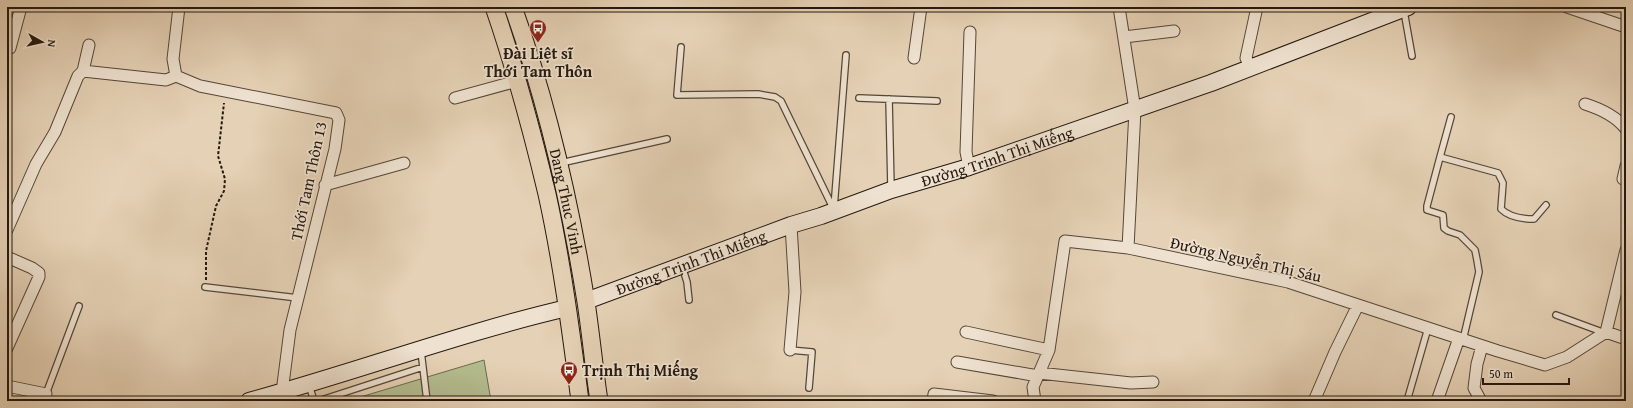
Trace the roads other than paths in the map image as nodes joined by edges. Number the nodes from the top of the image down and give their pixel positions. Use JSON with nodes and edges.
{"nodes":[{"id":1,"x":21,"y":7,"type":"edge"},
{"id":2,"x":179,"y":7,"type":"edge"},
{"id":3,"x":494,"y":7,"type":"edge"},
{"id":4,"x":513,"y":7,"type":"edge"},
{"id":5,"x":921,"y":7,"type":"edge"},
{"id":6,"x":1119,"y":7,"type":"edge"},
{"id":7,"x":1257,"y":7,"type":"edge"},
{"id":8,"x":1567,"y":7,"type":"edge"},
{"id":9,"x":1406,"y":8,"type":"edge"},
{"id":10,"x":1626,"y":27,"type":"edge"},
{"id":11,"x":1174,"y":31,"type":"dead end"},
{"id":12,"x":970,"y":32,"type":"dead end"},
{"id":13,"x":1124,"y":37,"type":"junction"},
{"id":14,"x":89,"y":45,"type":"dead end"},
{"id":15,"x":681,"y":47,"type":"dead end"},
{"id":16,"x":10,"y":48,"type":"dead end"},
{"id":17,"x":846,"y":55,"type":"dead end"},
{"id":18,"x":1412,"y":56,"type":"dead end"},
{"id":19,"x":914,"y":58,"type":"dead end"},
{"id":20,"x":1251,"y":69,"type":"junction"},
{"id":21,"x":83,"y":71,"type":"junction"},
{"id":22,"x":176,"y":76,"type":"junction"},
{"id":23,"x":517,"y":81,"type":"junction"},
{"id":24,"x":455,"y":98,"type":"dead end"},
{"id":25,"x":859,"y":98,"type":"dead end"},
{"id":26,"x":889,"y":99,"type":"junction"},
{"id":27,"x":937,"y":102,"type":"dead end"},
{"id":28,"x":1585,"y":104,"type":"dead end"},
{"id":29,"x":1135,"y":110,"type":"junction"},
{"id":30,"x":1451,"y":117,"type":"dead end"},
{"id":31,"x":1626,"y":129,"type":"edge"},
{"id":32,"x":667,"y":139,"type":"dead end"},
{"id":33,"x":1440,"y":157,"type":"junction"},
{"id":34,"x":404,"y":162,"type":"dead end"},
{"id":35,"x":559,"y":164,"type":"junction"},
{"id":36,"x":1626,"y":166,"type":"edge"},
{"id":37,"x":969,"y":167,"type":"junction"},
{"id":38,"x":1623,"y":179,"type":"dead end"},
{"id":39,"x":326,"y":185,"type":"junction"},
{"id":40,"x":891,"y":190,"type":"junction"},
{"id":41,"x":1546,"y":205,"type":"dead end"},
{"id":42,"x":834,"y":211,"type":"junction"},
{"id":43,"x":791,"y":225,"type":"junction"},
{"id":44,"x":7,"y":230,"type":"edge"},
{"id":45,"x":1128,"y":248,"type":"junction"},
{"id":46,"x":1626,"y":250,"type":"edge"},
{"id":47,"x":7,"y":257,"type":"edge"},
{"id":48,"x":682,"y":266,"type":"junction"},
{"id":49,"x":205,"y":287,"type":"road end"},
{"id":50,"x":298,"y":298,"type":"junction"},
{"id":51,"x":688,"y":300,"type":"dead end"},
{"id":52,"x":586,"y":302,"type":"junction"},
{"id":53,"x":1358,"y":305,"type":"junction"},
{"id":54,"x":79,"y":306,"type":"dead end"},
{"id":55,"x":568,"y":308,"type":"junction"},
{"id":56,"x":1556,"y":315,"type":"dead end"},
{"id":57,"x":1428,"y":328,"type":"junction"},
{"id":58,"x":966,"y":332,"type":"dead end"},
{"id":59,"x":1606,"y":332,"type":"junction"},
{"id":60,"x":1461,"y":339,"type":"junction"},
{"id":61,"x":1626,"y":339,"type":"edge"},
{"id":62,"x":1482,"y":346,"type":"junction"},
{"id":63,"x":7,"y":348,"type":"edge"},
{"id":64,"x":421,"y":348,"type":"junction"},
{"id":65,"x":790,"y":350,"type":"joint"},
{"id":66,"x":1049,"y":350,"type":"junction"},
{"id":67,"x":957,"y":362,"type":"dead end"},
{"id":68,"x":423,"y":367,"type":"junction"},
{"id":69,"x":1038,"y":374,"type":"junction"},
{"id":70,"x":1153,"y":382,"type":"dead end"},
{"id":71,"x":308,"y":385,"type":"junction"},
{"id":72,"x":7,"y":386,"type":"edge"},
{"id":73,"x":810,"y":388,"type":"dead end"},
{"id":74,"x":282,"y":392,"type":"junction"},
{"id":75,"x":46,"y":398,"type":"edge"},
{"id":76,"x":956,"y":399,"type":"edge"},
{"id":77,"x":977,"y":400,"type":"edge"},
{"id":78,"x":249,"y":401,"type":"edge"},
{"id":79,"x":314,"y":401,"type":"edge"},
{"id":80,"x":318,"y":401,"type":"edge"},
{"id":81,"x":427,"y":401,"type":"edge"},
{"id":82,"x":580,"y":401,"type":"edge"},
{"id":83,"x":599,"y":401,"type":"edge"},
{"id":84,"x":933,"y":401,"type":"edge"},
{"id":85,"x":993,"y":401,"type":"edge"},
{"id":86,"x":1035,"y":401,"type":"edge"},
{"id":87,"x":1314,"y":401,"type":"edge"},
{"id":88,"x":1407,"y":401,"type":"edge"},
{"id":89,"x":1437,"y":401,"type":"edge"},
{"id":90,"x":1481,"y":401,"type":"edge"}],
"edges":[{"from":1,"to":16,"type":"street"},
{"from":2,"to":22,"type":"street"},
{"from":3,"to":23,"type":"main road","name":"Dang Thuc Vinh"},
{"from":4,"to":35,"type":"main road","name":"Dang Thuc Vinh"},
{"from":5,"to":19,"type":"street"},
{"from":6,"to":13,"type":"street"},
{"from":7,"to":20,"type":"street"},
{"from":8,"to":10,"type":"street"},
{"from":9,"to":18,"type":"lane"},
{"from":9,"to":20,"type":"main road","name":"Đường Trịnh Thị Miếng"},
{"from":11,"to":13,"type":"street"},
{"from":12,"to":37,"type":"street"},
{"from":13,"to":29,"type":"street"},
{"from":14,"to":21,"type":"street"},
{"from":15,"to":42,"type":"lane"},
{"from":17,"to":42,"type":"lane"},
{"from":20,"to":29,"type":"main road","name":"Đường Trịnh Thị Miếng"},
{"from":21,"to":22,"type":"street"},
{"from":21,"to":44,"type":"street"},
{"from":22,"to":39,"type":"street","name":"Thới Tam Thôn 13"},
{"from":23,"to":24,"type":"street"},
{"from":23,"to":55,"type":"main road","name":"Dang Thuc Vinh"},
{"from":25,"to":26,"type":"lane"},
{"from":26,"to":27,"type":"lane"},
{"from":26,"to":40,"type":"lane"},
{"from":28,"to":31,"type":"street"},
{"from":29,"to":37,"type":"main road","name":"Đường Trịnh Thị Miếng"},
{"from":29,"to":45,"type":"street"},
{"from":30,"to":33,"type":"lane"},
{"from":32,"to":35,"type":"lane"},
{"from":33,"to":41,"type":"lane"},
{"from":33,"to":60,"type":"lane"},
{"from":34,"to":39,"type":"street"},
{"from":35,"to":52,"type":"main road","name":"Dang Thuc Vinh"},
{"from":36,"to":38,"type":"street"},
{"from":37,"to":40,"type":"main road","name":"Đường Trịnh Thị Miếng"},
{"from":39,"to":50,"type":"street","name":"Thới Tam Thôn 13"},
{"from":40,"to":42,"type":"main road","name":"Đường Trịnh Thị Miếng"},
{"from":42,"to":43,"type":"main road","name":"Đường Trịnh Thị Miếng"},
{"from":43,"to":48,"type":"main road","name":"Đường Trịnh Thị Miếng"},
{"from":43,"to":65,"type":"street"},
{"from":45,"to":53,"type":"street","name":"Đường Nguyễn Thị Sáu"},
{"from":45,"to":66,"type":"street","name":"Đường Nguyễn Thị Sáu"},
{"from":46,"to":59,"type":"street"},
{"from":47,"to":63,"type":"street"},
{"from":48,"to":51,"type":"lane"},
{"from":48,"to":52,"type":"main road","name":"Đường Trịnh Thị Miếng"},
{"from":49,"to":50,"type":"lane"},
{"from":50,"to":74,"type":"street","name":"Thới Tam Thôn 13"},
{"from":52,"to":55,"type":"main road"},
{"from":52,"to":83,"type":"main road","name":"Dang Thuc Vinh"},
{"from":53,"to":57,"type":"street","name":"Đường Nguyễn Thị Sáu"},
{"from":53,"to":87,"type":"street"},
{"from":54,"to":75,"type":"lane"},
{"from":55,"to":64,"type":"main road"},
{"from":55,"to":82,"type":"main road","name":"Dang Thuc Vinh"},
{"from":56,"to":59,"type":"lane"},
{"from":57,"to":60,"type":"street","name":"Đường Nguyễn Thị Sáu"},
{"from":57,"to":88,"type":"lane"},
{"from":58,"to":66,"type":"street"},
{"from":59,"to":61,"type":"street"},
{"from":59,"to":62,"type":"street","name":"Đường Nguyễn Thị Sáu"},
{"from":60,"to":62,"type":"street","name":"Đường Nguyễn Thị Sáu"},
{"from":60,"to":89,"type":"street"},
{"from":62,"to":90,"type":"street"},
{"from":64,"to":68,"type":"lane"},
{"from":64,"to":71,"type":"main road"},
{"from":65,"to":73,"type":"lane"},
{"from":66,"to":69,"type":"street"},
{"from":67,"to":69,"type":"street"},
{"from":68,"to":80,"type":"lane"},
{"from":68,"to":81,"type":"lane"},
{"from":69,"to":70,"type":"street"},
{"from":69,"to":86,"type":"street"},
{"from":71,"to":74,"type":"main road"},
{"from":71,"to":79,"type":"lane"},
{"from":72,"to":75,"type":"street"},
{"from":74,"to":78,"type":"main road"},
{"from":76,"to":77,"type":"street"},
{"from":76,"to":84,"type":"street"},
{"from":77,"to":85,"type":"street"}]}
